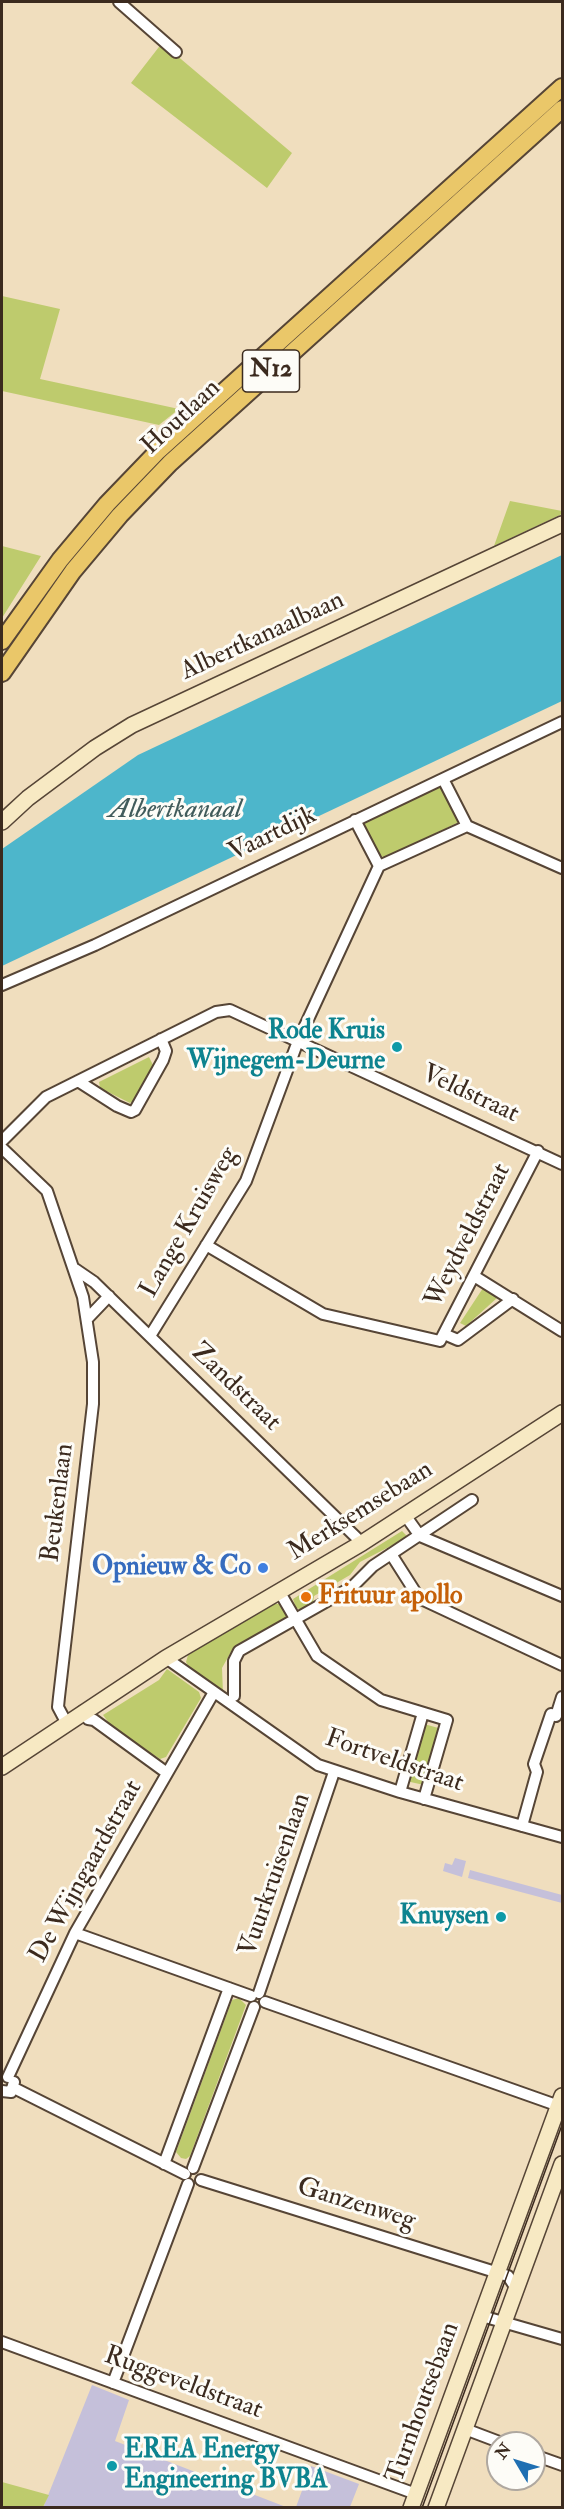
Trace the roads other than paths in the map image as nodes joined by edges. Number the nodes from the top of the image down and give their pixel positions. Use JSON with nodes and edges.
{"nodes":[{"id":1,"x":119,"y":2,"type":"edge"},
{"id":2,"x":176,"y":52,"type":"dead end"},
{"id":3,"x":562,"y":87,"type":"edge"},
{"id":4,"x":562,"y":109,"type":"edge"},
{"id":5,"x":562,"y":524,"type":"edge"},
{"id":6,"x":2,"y":641,"type":"edge"},
{"id":7,"x":2,"y":674,"type":"edge"},
{"id":8,"x":562,"y":722,"type":"edge"},
{"id":9,"x":443,"y":779,"type":"junction"},
{"id":10,"x":355,"y":820,"type":"junction"},
{"id":11,"x":2,"y":822,"type":"edge"},
{"id":12,"x":467,"y":826,"type":"junction"},
{"id":13,"x":379,"y":866,"type":"junction"},
{"id":14,"x":562,"y":868,"type":"edge"},
{"id":15,"x":2,"y":985,"type":"edge"},
{"id":16,"x":161,"y":1039,"type":"junction"},
{"id":17,"x":298,"y":1041,"type":"junction"},
{"id":18,"x":78,"y":1081,"type":"junction"},
{"id":19,"x":2,"y":1141,"type":"edge"},
{"id":20,"x":2,"y":1148,"type":"edge"},
{"id":21,"x":538,"y":1151,"type":"junction"},
{"id":22,"x":562,"y":1164,"type":"edge"},
{"id":23,"x":206,"y":1245,"type":"junction"},
{"id":24,"x":75,"y":1269,"type":"junction"},
{"id":25,"x":474,"y":1276,"type":"junction"},
{"id":26,"x":109,"y":1296,"type":"junction"},
{"id":27,"x":513,"y":1299,"type":"junction"},
{"id":28,"x":88,"y":1318,"type":"junction"},
{"id":29,"x":562,"y":1331,"type":"edge"},
{"id":30,"x":150,"y":1336,"type":"junction"},
{"id":31,"x":442,"y":1337,"type":"junction"},
{"id":32,"x":562,"y":1413,"type":"edge"},
{"id":33,"x":472,"y":1500,"type":"dead end"},
{"id":34,"x":405,"y":1515,"type":"junction"},
{"id":35,"x":420,"y":1536,"type":"junction"},
{"id":36,"x":362,"y":1543,"type":"junction"},
{"id":37,"x":391,"y":1554,"type":"junction"},
{"id":38,"x":279,"y":1591,"type":"junction"},
{"id":39,"x":562,"y":1596,"type":"edge"},
{"id":40,"x":296,"y":1620,"type":"junction"},
{"id":41,"x":166,"y":1658,"type":"junction"},
{"id":42,"x":562,"y":1665,"type":"edge"},
{"id":43,"x":214,"y":1692,"type":"junction"},
{"id":44,"x":234,"y":1696,"type":"dead end"},
{"id":45,"x":562,"y":1697,"type":"edge"},
{"id":46,"x":82,"y":1711,"type":"junction"},
{"id":47,"x":423,"y":1713,"type":"junction"},
{"id":48,"x":66,"y":1722,"type":"junction"},
{"id":49,"x":2,"y":1767,"type":"edge"},
{"id":50,"x":334,"y":1772,"type":"junction"},
{"id":51,"x":167,"y":1773,"type":"junction"},
{"id":52,"x":400,"y":1792,"type":"junction"},
{"id":53,"x":424,"y":1799,"type":"junction"},
{"id":54,"x":522,"y":1826,"type":"junction"},
{"id":55,"x":562,"y":1837,"type":"edge"},
{"id":56,"x":75,"y":1933,"type":"junction"},
{"id":57,"x":229,"y":1989,"type":"junction"},
{"id":58,"x":257,"y":1999,"type":"junction"},
{"id":59,"x":5,"y":2078,"type":"edge"},
{"id":60,"x":14,"y":2088,"type":"junction"},
{"id":61,"x":2,"y":2091,"type":"edge"},
{"id":62,"x":561,"y":2101,"type":"edge"},
{"id":63,"x":164,"y":2164,"type":"junction"},
{"id":64,"x":562,"y":2164,"type":"edge"},
{"id":65,"x":189,"y":2176,"type":"junction"},
{"id":66,"x":497,"y":2272,"type":"junction"},
{"id":67,"x":517,"y":2290,"type":"junction"},
{"id":68,"x":482,"y":2316,"type":"junction"},
{"id":69,"x":504,"y":2324,"type":"junction"},
{"id":70,"x":562,"y":2339,"type":"edge"},
{"id":71,"x":2,"y":2342,"type":"edge"},
{"id":72,"x":113,"y":2383,"type":"junction"},
{"id":73,"x":465,"y":2429,"type":"junction"},
{"id":74,"x":486,"y":2437,"type":"edge"},
{"id":75,"x":546,"y":2459,"type":"edge"},
{"id":76,"x":562,"y":2465,"type":"edge"},
{"id":77,"x":413,"y":2500,"type":"edge"},
{"id":78,"x":436,"y":2508,"type":"edge"}],
"edges":[{"from":1,"to":2,"type":"street"},
{"from":3,"to":6,"type":"main road","name":"Houtlaan","number":"N12"},
{"from":4,"to":7,"type":"main road","name":"Houtlaan","number":"N12"},
{"from":5,"to":11,"type":"main road","name":"Albertkanaalbaan"},
{"from":8,"to":9,"type":"street","name":"Vaartdijk"},
{"from":9,"to":10,"type":"street","name":"Vaartdijk"},
{"from":9,"to":12,"type":"street"},
{"from":10,"to":13,"type":"street"},
{"from":10,"to":15,"type":"street","name":"Vaartdijk"},
{"from":12,"to":13,"type":"street"},
{"from":12,"to":14,"type":"street"},
{"from":13,"to":17,"type":"street","name":"Lange Kruisweg"},
{"from":16,"to":17,"type":"street","name":"Veldstraat"},
{"from":16,"to":18,"type":"street","name":"Veldstraat"},
{"from":16,"to":18,"type":"street"},
{"from":17,"to":21,"type":"street","name":"Veldstraat"},
{"from":17,"to":23,"type":"street","name":"Lange Kruisweg"},
{"from":18,"to":19,"type":"street","name":"Veldstraat"},
{"from":20,"to":24,"type":"street"},
{"from":21,"to":22,"type":"street","name":"Veldstraat"},
{"from":21,"to":25,"type":"street","name":"Weydveldstraat"},
{"from":23,"to":30,"type":"street","name":"Lange Kruisweg"},
{"from":23,"to":31,"type":"street"},
{"from":24,"to":26,"type":"street","name":"Zandstraat"},
{"from":24,"to":28,"type":"street"},
{"from":25,"to":27,"type":"street"},
{"from":25,"to":31,"type":"street","name":"Weydveldstraat"},
{"from":26,"to":28,"type":"street"},
{"from":26,"to":30,"type":"street","name":"Zandstraat"},
{"from":27,"to":29,"type":"street"},
{"from":27,"to":31,"type":"street"},
{"from":28,"to":48,"type":"street","name":"Beukenlaan"},
{"from":30,"to":36,"type":"street","name":"Zandstraat"},
{"from":32,"to":34,"type":"main road","name":"Merksemsebaan"},
{"from":33,"to":35,"type":"street","name":"Merksemsebaan"},
{"from":34,"to":35,"type":"street"},
{"from":34,"to":36,"type":"main road","name":"Merksemsebaan"},
{"from":35,"to":37,"type":"street","name":"Merksemsebaan"},
{"from":35,"to":39,"type":"street"},
{"from":36,"to":38,"type":"main road","name":"Merksemsebaan"},
{"from":37,"to":40,"type":"street","name":"Merksemsebaan"},
{"from":37,"to":42,"type":"street"},
{"from":38,"to":40,"type":"street"},
{"from":38,"to":41,"type":"main road","name":"Merksemsebaan"},
{"from":40,"to":44,"type":"street","name":"Merksemsebaan"},
{"from":40,"to":47,"type":"street"},
{"from":41,"to":43,"type":"street","name":"Fortveldstraat"},
{"from":41,"to":46,"type":"main road","name":"Merksemsebaan"},
{"from":43,"to":50,"type":"street","name":"Fortveldstraat"},
{"from":43,"to":51,"type":"street","name":"De Wijngaardstraat"},
{"from":45,"to":54,"type":"street"},
{"from":46,"to":48,"type":"main road","name":"Merksemsebaan"},
{"from":46,"to":51,"type":"street"},
{"from":47,"to":52,"type":"street"},
{"from":47,"to":53,"type":"street"},
{"from":48,"to":49,"type":"main road","name":"Merksemsebaan"},
{"from":50,"to":52,"type":"street","name":"Fortveldstraat"},
{"from":50,"to":58,"type":"street","name":"Vuurkruisenlaan"},
{"from":51,"to":56,"type":"street","name":"De Wijngaardstraat"},
{"from":52,"to":53,"type":"street","name":"Fortveldstraat"},
{"from":53,"to":54,"type":"street","name":"Fortveldstraat"},
{"from":54,"to":55,"type":"street","name":"Fortveldstraat"},
{"from":56,"to":57,"type":"street"},
{"from":56,"to":59,"type":"street","name":"De Wijngaardstraat"},
{"from":57,"to":58,"type":"street"},
{"from":57,"to":63,"type":"street","name":"Vuurkruisenlaan"},
{"from":58,"to":62,"type":"street"},
{"from":58,"to":65,"type":"street","name":"Vuurkruisenlaan"},
{"from":59,"to":60,"type":"street"},
{"from":60,"to":61,"type":"street"},
{"from":60,"to":63,"type":"street"},
{"from":62,"to":66,"type":"main road","name":"Turnhoutsebaan"},
{"from":63,"to":65,"type":"street"},
{"from":64,"to":67,"type":"main road","name":"Turnhoutsebaan"},
{"from":65,"to":66,"type":"street","name":"Ganzenweg"},
{"from":65,"to":72,"type":"street","name":"Vuurkruisenlaan"},
{"from":66,"to":67,"type":"street"},
{"from":66,"to":68,"type":"main road","name":"Turnhoutsebaan"},
{"from":67,"to":69,"type":"main road","name":"Turnhoutsebaan"},
{"from":68,"to":69,"type":"street","name":"Turnhoutsebaan"},
{"from":68,"to":77,"type":"main road","name":"Turnhoutsebaan"},
{"from":69,"to":70,"type":"street"},
{"from":69,"to":73,"type":"main road","name":"Turnhoutsebaan"},
{"from":71,"to":72,"type":"street","name":"Ruggeveldstraat"},
{"from":72,"to":77,"type":"street","name":"Ruggeveldstraat"},
{"from":73,"to":74,"type":"street"},
{"from":73,"to":78,"type":"main road","name":"Turnhoutsebaan"},
{"from":75,"to":76,"type":"street"}]}
